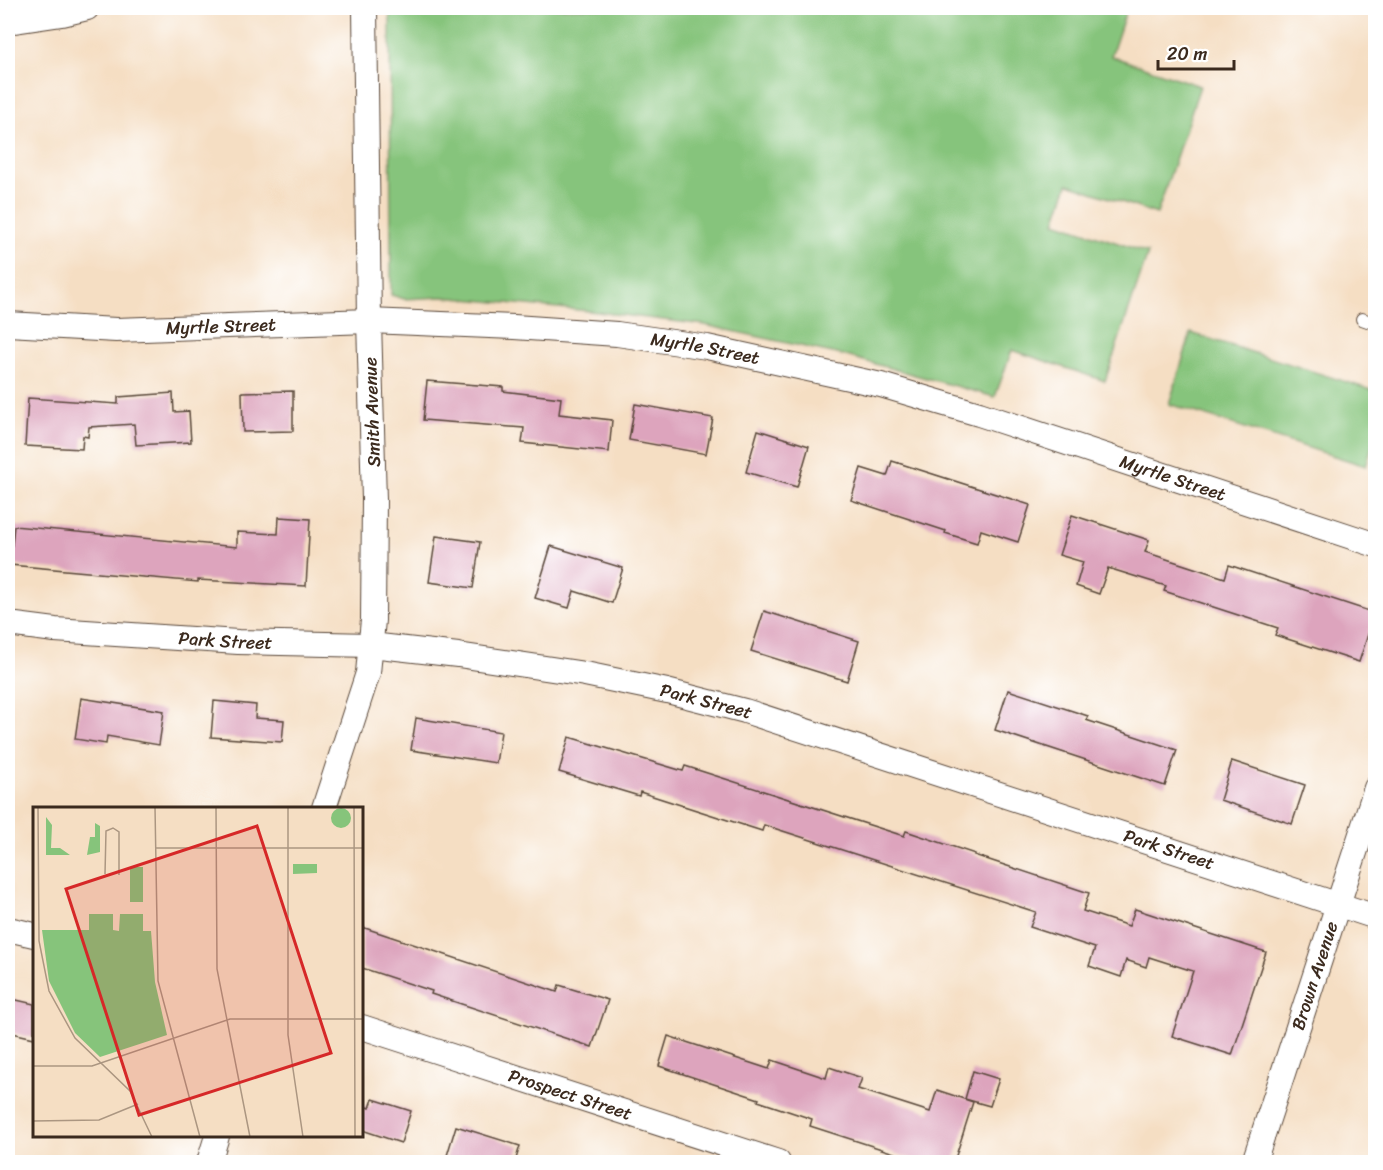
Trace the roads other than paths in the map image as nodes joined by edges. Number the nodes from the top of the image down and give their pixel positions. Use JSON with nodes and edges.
{"nodes":[{"id":1,"x":87,"y":8,"type":"edge"},
{"id":2,"x":365,"y":8,"type":"edge"},
{"id":3,"x":62,"y":11,"type":"edge"},
{"id":4,"x":8,"y":22,"type":"edge"},
{"id":5,"x":1362,"y":320,"type":"dead end"},
{"id":6,"x":369,"y":321,"type":"junction"},
{"id":7,"x":8,"y":324,"type":"edge"},
{"id":8,"x":1376,"y":324,"type":"edge"},
{"id":9,"x":1376,"y":545,"type":"edge"},
{"id":10,"x":8,"y":624,"type":"edge"},
{"id":11,"x":371,"y":645,"type":"junction"},
{"id":12,"x":1376,"y":788,"type":"edge"},
{"id":13,"x":324,"y":807,"type":"edge"},
{"id":14,"x":1337,"y":904,"type":"junction"},
{"id":15,"x":1376,"y":917,"type":"edge"},
{"id":16,"x":8,"y":930,"type":"edge"},
{"id":17,"x":33,"y":935,"type":"edge"},
{"id":18,"x":363,"y":1027,"type":"edge"},
{"id":19,"x":217,"y":1137,"type":"edge"},
{"id":20,"x":208,"y":1162,"type":"edge"},
{"id":21,"x":778,"y":1162,"type":"edge"},
{"id":22,"x":1254,"y":1162,"type":"edge"}],
"edges":[{"from":1,"to":3,"type":"street"},
{"from":2,"to":6,"type":"street","name":"Smith Avenue"},
{"from":3,"to":4,"type":"street"},
{"from":5,"to":8,"type":"lane"},
{"from":6,"to":7,"type":"street","name":"Myrtle Street"},
{"from":6,"to":9,"type":"street","name":"Myrtle Street"},
{"from":6,"to":11,"type":"street","name":"Smith Avenue"},
{"from":10,"to":11,"type":"street","name":"Park Street"},
{"from":11,"to":13,"type":"street","name":"Smith Avenue"},
{"from":11,"to":14,"type":"street","name":"Park Street"},
{"from":12,"to":14,"type":"street","name":"Brown Avenue"},
{"from":14,"to":15,"type":"street","name":"Park Street"},
{"from":14,"to":22,"type":"street","name":"Brown Avenue"},
{"from":16,"to":17,"type":"street"},
{"from":18,"to":21,"type":"street","name":"Prospect Street"},
{"from":19,"to":20,"type":"street"}]}
